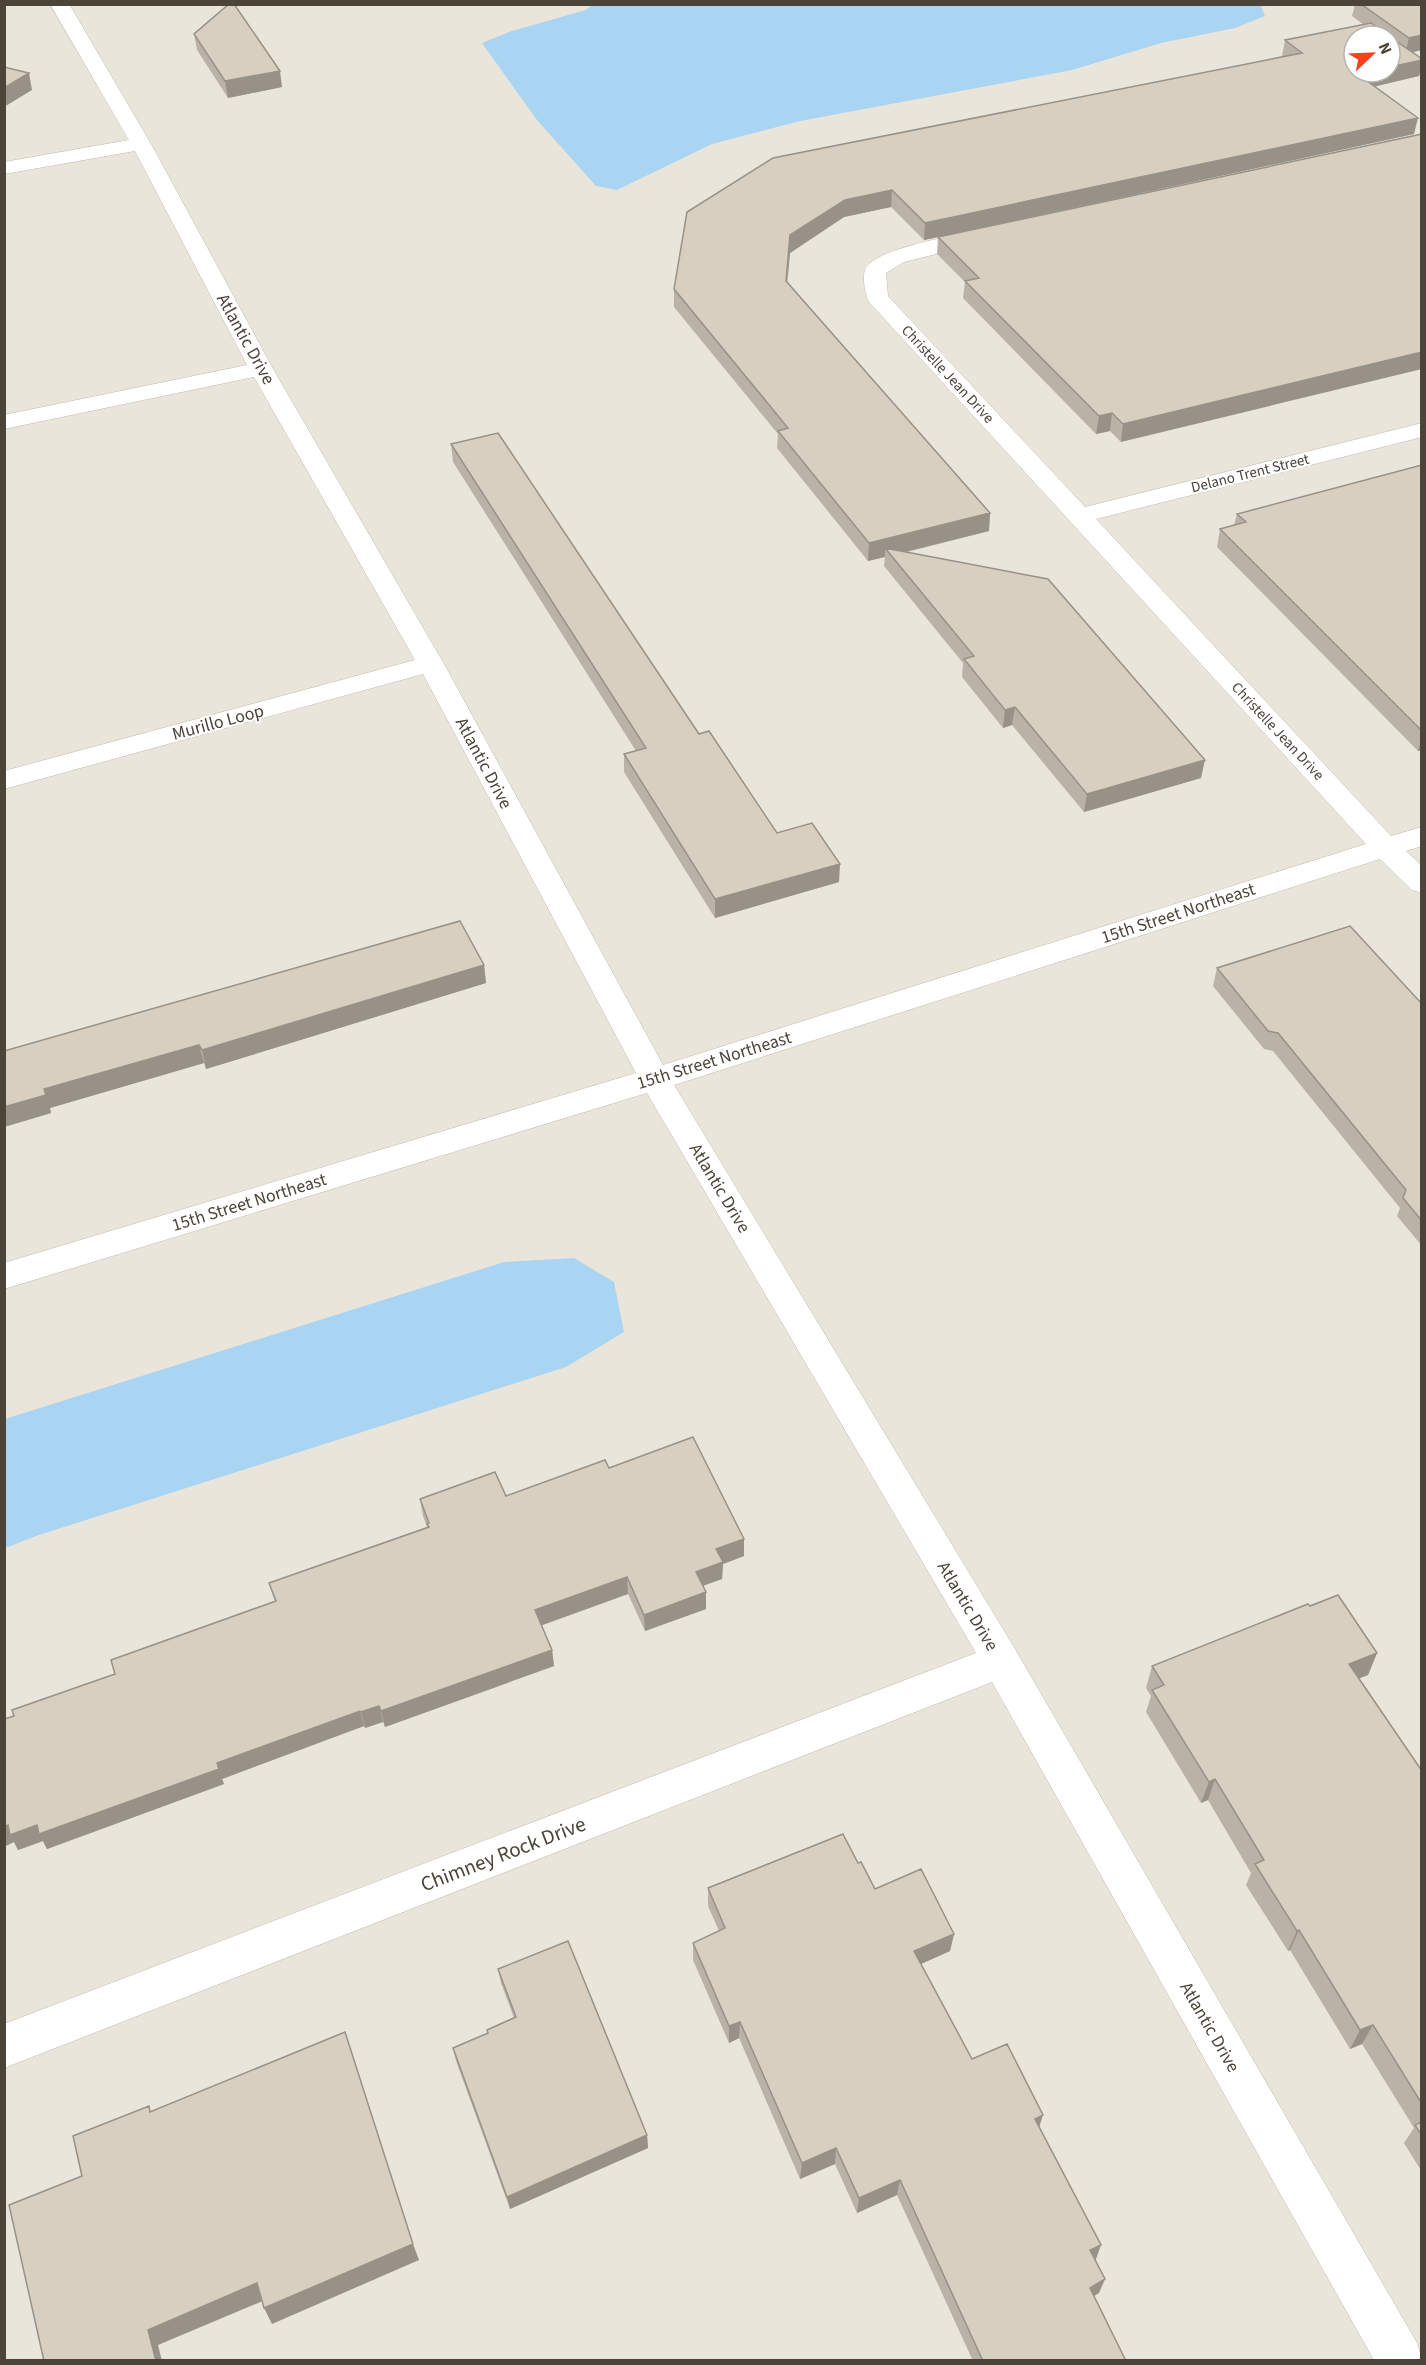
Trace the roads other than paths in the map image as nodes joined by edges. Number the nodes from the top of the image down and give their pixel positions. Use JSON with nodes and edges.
{"nodes":[{"id":1,"x":59,"y":4,"type":"edge"},
{"id":2,"x":141,"y":144,"type":"junction"},
{"id":3,"x":4,"y":168,"type":"edge"},
{"id":4,"x":1003,"y":231,"type":"edge"},
{"id":5,"x":261,"y":369,"type":"junction"},
{"id":6,"x":4,"y":422,"type":"edge"},
{"id":7,"x":1422,"y":430,"type":"edge"},
{"id":8,"x":1079,"y":516,"type":"junction"},
{"id":9,"x":431,"y":664,"type":"junction"},
{"id":10,"x":4,"y":780,"type":"edge"},
{"id":11,"x":1422,"y":836,"type":"edge"},
{"id":12,"x":1385,"y":847,"type":"junction"},
{"id":13,"x":1422,"y":883,"type":"edge"},
{"id":14,"x":655,"y":1079,"type":"junction"},
{"id":15,"x":4,"y":1276,"type":"edge"},
{"id":16,"x":1001,"y":1661,"type":"junction"},
{"id":17,"x":4,"y":2046,"type":"edge"},
{"id":18,"x":1400,"y":2361,"type":"edge"}],
"edges":[{"from":1,"to":2,"type":"street","name":"Atlantic Drive"},
{"from":2,"to":3,"type":"street"},
{"from":2,"to":5,"type":"street","name":"Atlantic Drive"},
{"from":4,"to":8,"type":"street","name":"Christelle Jean Drive"},
{"from":5,"to":6,"type":"street"},
{"from":5,"to":9,"type":"street","name":"Atlantic Drive"},
{"from":7,"to":8,"type":"street","name":"Delano Trent Street"},
{"from":8,"to":12,"type":"street","name":"Christelle Jean Drive"},
{"from":9,"to":10,"type":"street","name":"Murillo Loop"},
{"from":9,"to":14,"type":"street","name":"Atlantic Drive"},
{"from":11,"to":12,"type":"street","name":"15th Street Northeast"},
{"from":12,"to":13,"type":"street","name":"Christelle Jean Drive"},
{"from":12,"to":14,"type":"street","name":"15th Street Northeast"},
{"from":14,"to":15,"type":"street","name":"15th Street Northeast"},
{"from":14,"to":16,"type":"street","name":"Atlantic Drive"},
{"from":16,"to":17,"type":"street","name":"Chimney Rock Drive"},
{"from":16,"to":18,"type":"street","name":"Atlantic Drive"}]}
